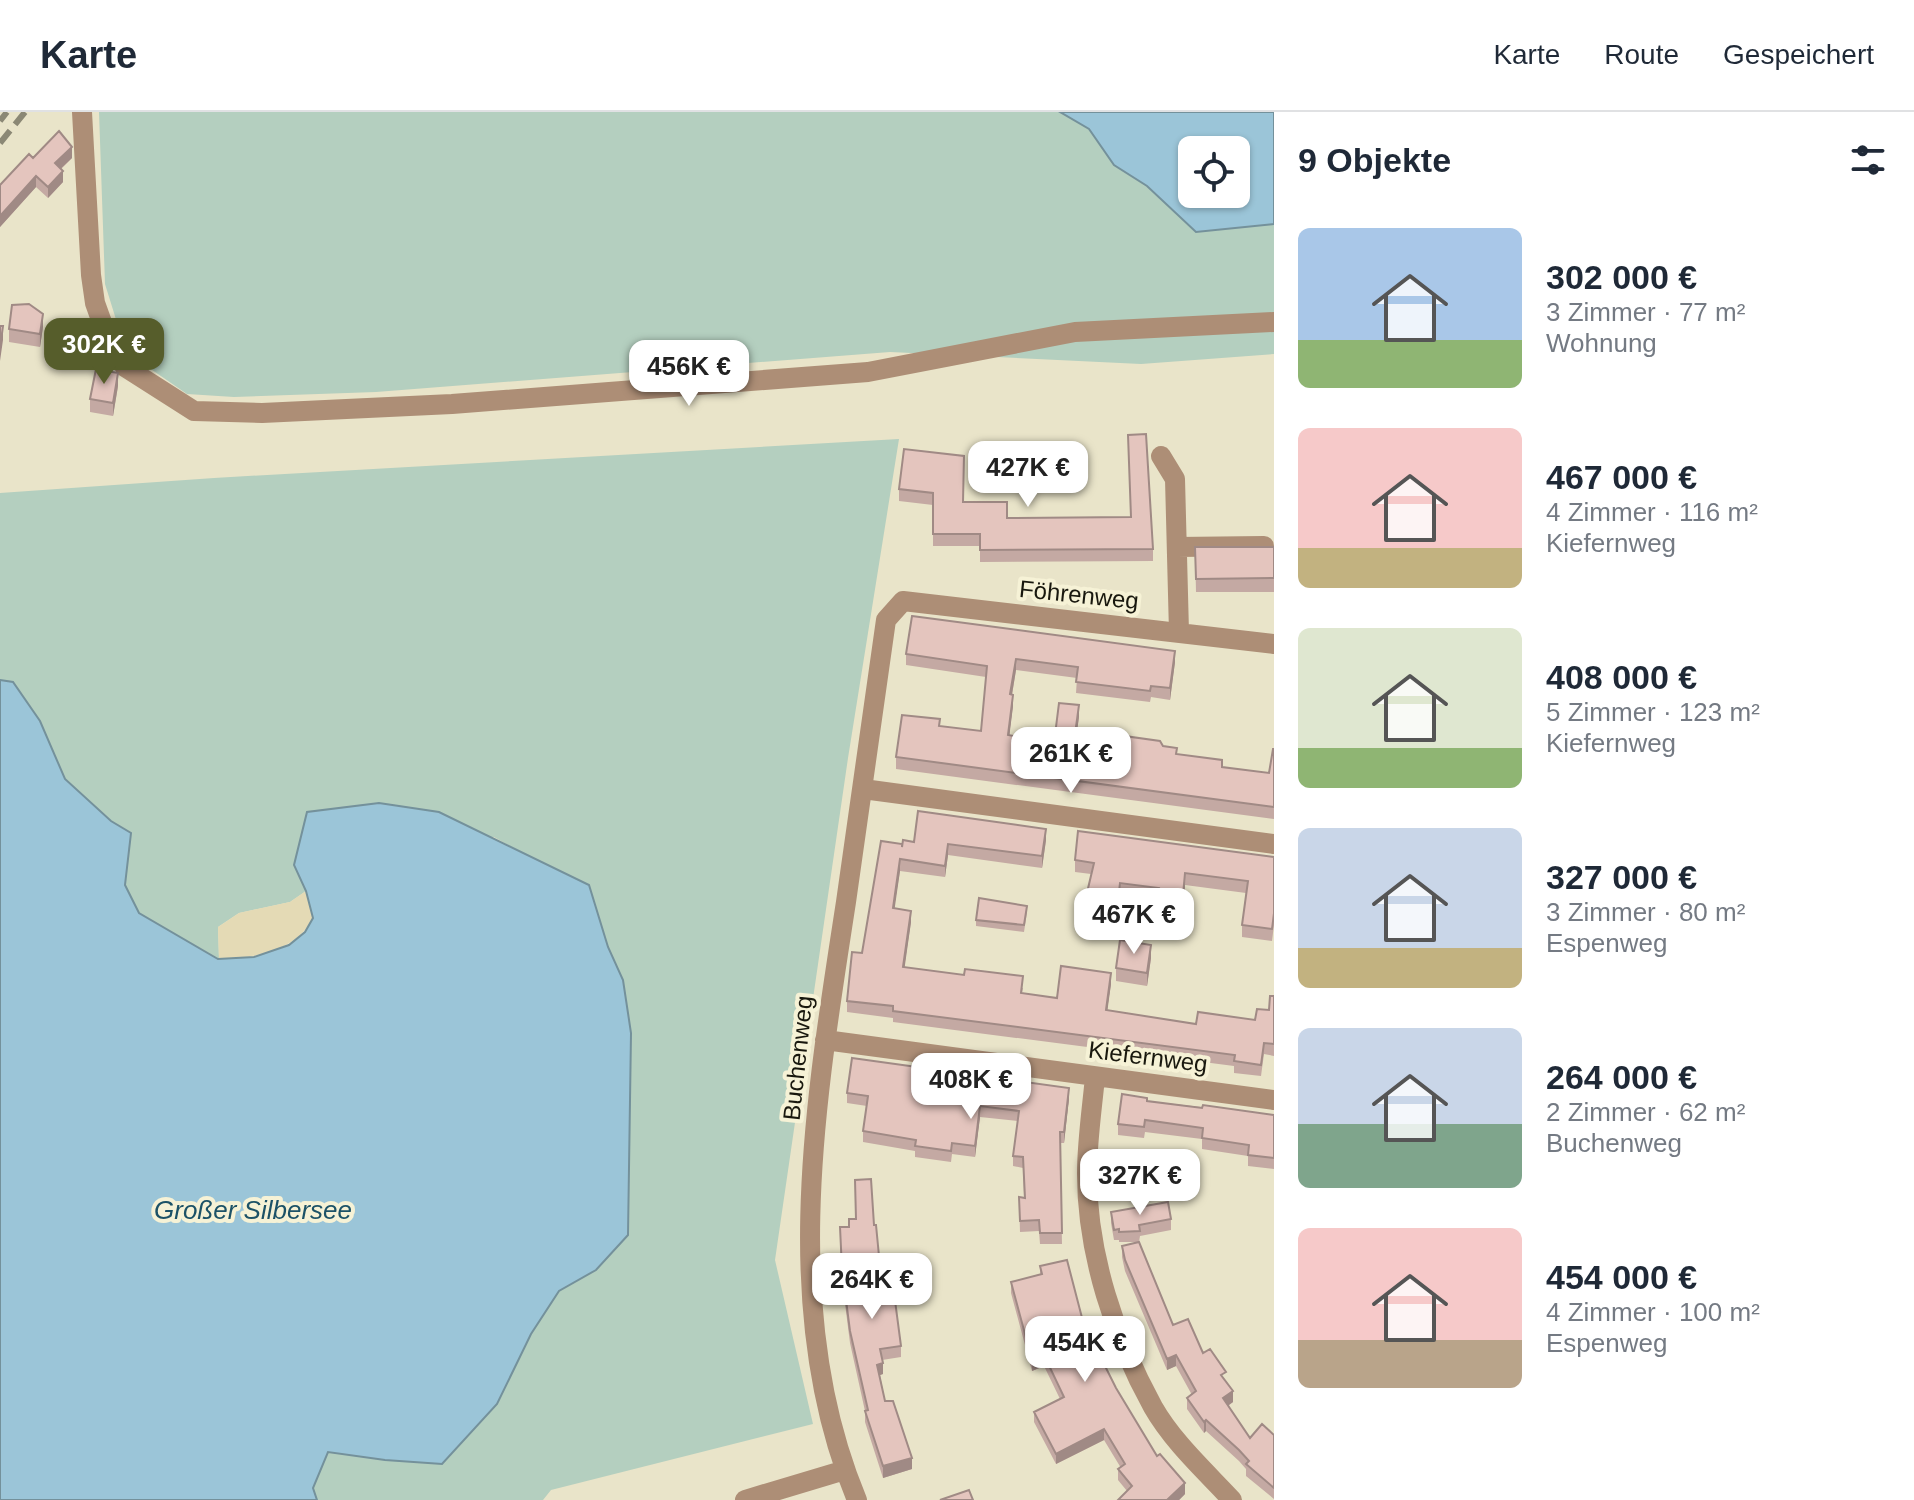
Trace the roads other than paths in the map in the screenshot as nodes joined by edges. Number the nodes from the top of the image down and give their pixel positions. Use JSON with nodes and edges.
{"nodes":[{"id":1,"x":82,"y":112,"type":"edge"},
{"id":2,"x":1274,"y":322,"type":"edge"},
{"id":3,"x":1161,"y":456,"type":"dead end"},
{"id":4,"x":1264,"y":546,"type":"edge"},
{"id":5,"x":1177,"y":547,"type":"junction"},
{"id":6,"x":886,"y":620,"type":"joint"},
{"id":7,"x":1179,"y":632,"type":"junction"},
{"id":8,"x":1274,"y":644,"type":"edge"},
{"id":9,"x":863,"y":789,"type":"junction"},
{"id":10,"x":1274,"y":844,"type":"edge"},
{"id":11,"x":825,"y":1040,"type":"junction"},
{"id":12,"x":1095,"y":1077,"type":"junction"},
{"id":13,"x":1274,"y":1100,"type":"edge"},
{"id":14,"x":845,"y":1470,"type":"junction"},
{"id":15,"x":745,"y":1500,"type":"edge"},
{"id":16,"x":857,"y":1500,"type":"edge"},
{"id":17,"x":1232,"y":1500,"type":"edge"}],
"edges":[{"from":1,"to":2,"type":"street"},
{"from":3,"to":5,"type":"street"},
{"from":4,"to":5,"type":"street"},
{"from":5,"to":7,"type":"street"},
{"from":6,"to":7,"type":"street","name":"Föhrenweg"},
{"from":6,"to":9,"type":"street","name":"Buchenweg"},
{"from":7,"to":8,"type":"street","name":"Föhrenweg"},
{"from":9,"to":10,"type":"street"},
{"from":9,"to":11,"type":"street","name":"Buchenweg"},
{"from":11,"to":12,"type":"street","name":"Kiefernweg"},
{"from":11,"to":14,"type":"street","name":"Buchenweg"},
{"from":12,"to":13,"type":"street","name":"Kiefernweg"},
{"from":12,"to":17,"type":"street"},
{"from":14,"to":15,"type":"street"},
{"from":14,"to":16,"type":"street","name":"Buchenweg"}]}
